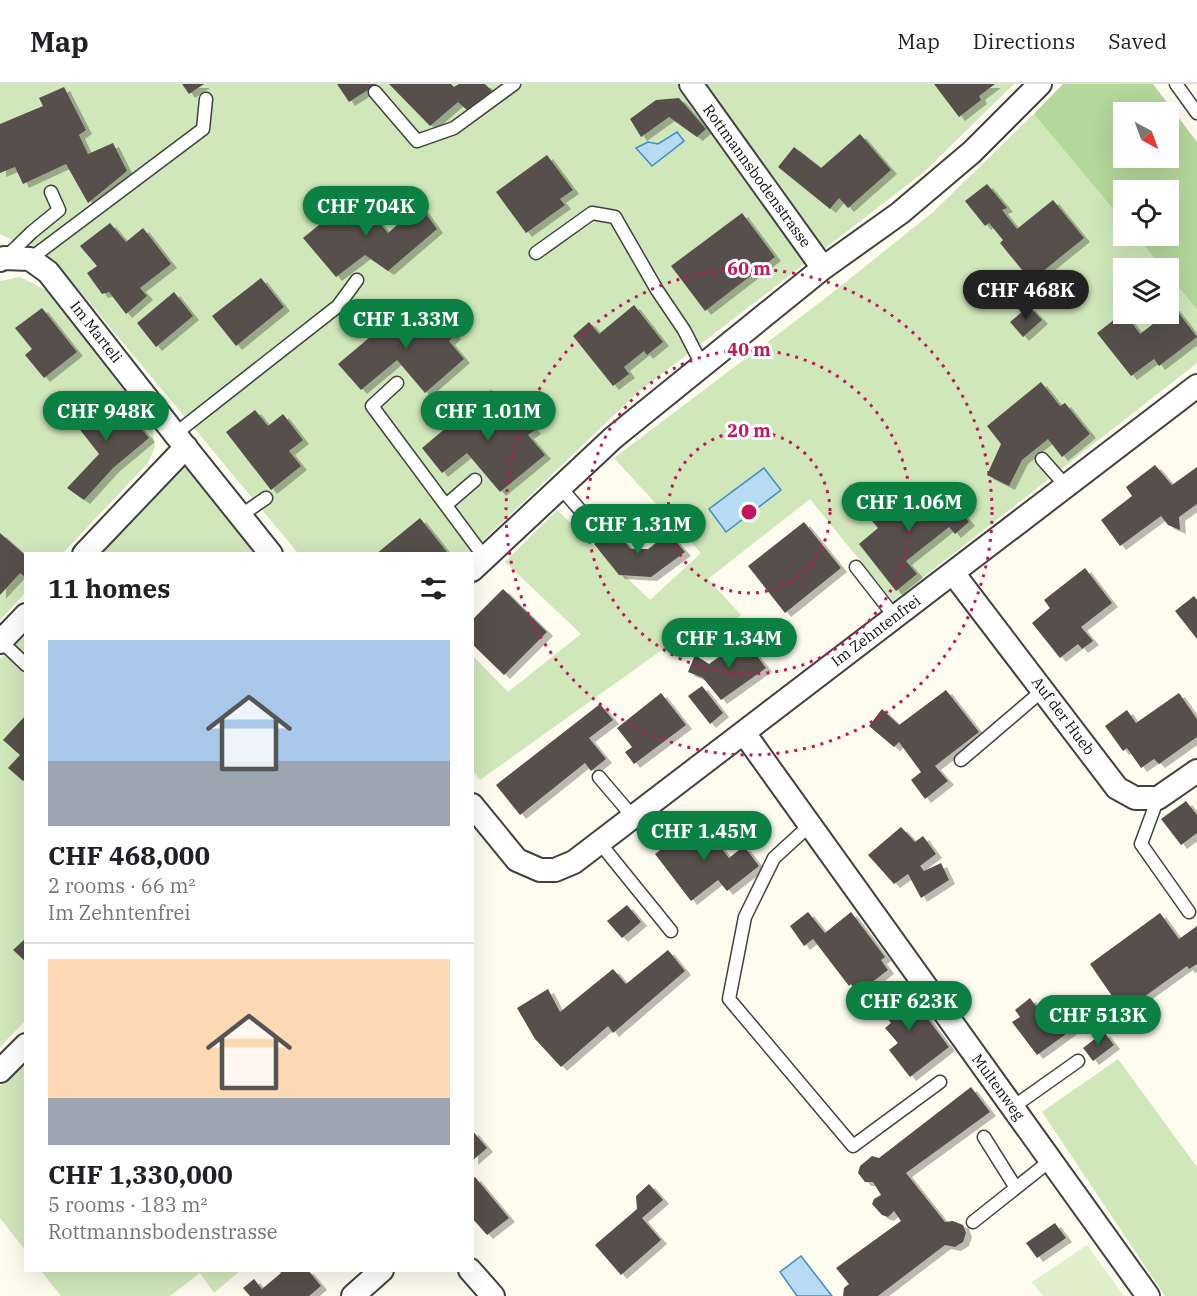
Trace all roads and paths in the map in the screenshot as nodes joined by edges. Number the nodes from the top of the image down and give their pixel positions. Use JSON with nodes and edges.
{"nodes":[{"id":1,"x":514,"y":84,"type":"edge"},
{"id":2,"x":691,"y":84,"type":"edge"},
{"id":3,"x":1040,"y":84,"type":"edge"},
{"id":4,"x":1176,"y":84,"type":"edge"},
{"id":5,"x":375,"y":92,"type":"dead end"},
{"id":6,"x":206,"y":99,"type":"dead end"},
{"id":7,"x":1197,"y":113,"type":"edge"},
{"id":8,"x":51,"y":192,"type":"dead end"},
{"id":9,"x":536,"y":254,"type":"dead end"},
{"id":10,"x":2,"y":259,"type":"edge"},
{"id":11,"x":30,"y":259,"type":"junction"},
{"id":12,"x":824,"y":268,"type":"junction"},
{"id":13,"x":357,"y":280,"type":"dead end"},
{"id":14,"x":702,"y":365,"type":"junction"},
{"id":15,"x":397,"y":383,"type":"dead end"},
{"id":16,"x":1196,"y":389,"type":"edge"},
{"id":17,"x":180,"y":441,"type":"junction"},
{"id":18,"x":1042,"y":459,"type":"dead end"},
{"id":19,"x":475,"y":480,"type":"dead end"},
{"id":20,"x":1066,"y":486,"type":"junction"},
{"id":21,"x":560,"y":487,"type":"junction"},
{"id":22,"x":267,"y":498,"type":"dead end"},
{"id":23,"x":446,"y":505,"type":"junction"},
{"id":24,"x":240,"y":516,"type":"junction"},
{"id":25,"x":594,"y":526,"type":"dead end"},
{"id":26,"x":86,"y":552,"type":"edge"},
{"id":27,"x":269,"y":552,"type":"edge"},
{"id":28,"x":472,"y":552,"type":"edge"},
{"id":29,"x":479,"y":564,"type":"edge"},
{"id":30,"x":856,"y":567,"type":"dead end"},
{"id":31,"x":953,"y":573,"type":"junction"},
{"id":32,"x":896,"y":616,"type":"junction"},
{"id":33,"x":24,"y":617,"type":"edge"},
{"id":34,"x":0,"y":641,"type":"edge"},
{"id":35,"x":24,"y":662,"type":"edge"},
{"id":36,"x":1043,"y":690,"type":"junction"},
{"id":37,"x":744,"y":733,"type":"junction"},
{"id":38,"x":961,"y":760,"type":"dead end"},
{"id":39,"x":1197,"y":771,"type":"edge"},
{"id":40,"x":599,"y":777,"type":"dead end"},
{"id":41,"x":1158,"y":798,"type":"junction"},
{"id":42,"x":474,"y":807,"type":"edge"},
{"id":43,"x":633,"y":817,"type":"junction"},
{"id":44,"x":810,"y":825,"type":"junction"},
{"id":45,"x":599,"y":842,"type":"junction"},
{"id":46,"x":1189,"y":912,"type":"dead end"},
{"id":47,"x":671,"y":931,"type":"dead end"},
{"id":48,"x":24,"y":1047,"type":"edge"},
{"id":49,"x":1078,"y":1061,"type":"dead end"},
{"id":50,"x":0,"y":1071,"type":"edge"},
{"id":51,"x":940,"y":1082,"type":"dead end"},
{"id":52,"x":1013,"y":1107,"type":"junction"},
{"id":53,"x":984,"y":1137,"type":"dead end"},
{"id":54,"x":1051,"y":1160,"type":"junction"},
{"id":55,"x":1016,"y":1188,"type":"junction"},
{"id":56,"x":973,"y":1222,"type":"dead end"},
{"id":57,"x":380,"y":1272,"type":"edge"},
{"id":58,"x":472,"y":1272,"type":"edge"},
{"id":59,"x":352,"y":1296,"type":"edge"},
{"id":60,"x":493,"y":1296,"type":"edge"},
{"id":61,"x":1148,"y":1296,"type":"edge"}],
"edges":[{"from":1,"to":5,"type":"lane"},
{"from":2,"to":12,"type":"street","name":"Rottmannsbodenstrasse"},
{"from":3,"to":12,"type":"street"},
{"from":4,"to":7,"type":"lane"},
{"from":6,"to":11,"type":"lane"},
{"from":8,"to":10,"type":"lane"},
{"from":9,"to":14,"type":"lane"},
{"from":10,"to":11,"type":"street"},
{"from":11,"to":17,"type":"street","name":"Im Marteli"},
{"from":12,"to":14,"type":"street"},
{"from":13,"to":17,"type":"lane"},
{"from":14,"to":21,"type":"street"},
{"from":15,"to":23,"type":"lane"},
{"from":16,"to":20,"type":"street","name":"Im Zehntenfrei"},
{"from":17,"to":24,"type":"street","name":"Im Marteli"},
{"from":17,"to":26,"type":"street"},
{"from":18,"to":20,"type":"lane"},
{"from":19,"to":23,"type":"lane"},
{"from":20,"to":31,"type":"street","name":"Im Zehntenfrei"},
{"from":21,"to":25,"type":"lane"},
{"from":21,"to":29,"type":"street"},
{"from":22,"to":24,"type":"lane"},
{"from":23,"to":28,"type":"lane"},
{"from":24,"to":27,"type":"street","name":"Im Marteli"},
{"from":30,"to":32,"type":"lane"},
{"from":31,"to":32,"type":"street","name":"Im Zehntenfrei"},
{"from":31,"to":36,"type":"street","name":"Auf der Hueb"},
{"from":32,"to":37,"type":"street","name":"Im Zehntenfrei"},
{"from":33,"to":34,"type":"street"},
{"from":34,"to":35,"type":"lane"},
{"from":36,"to":38,"type":"lane"},
{"from":36,"to":41,"type":"street","name":"Auf der Hueb"},
{"from":37,"to":43,"type":"street","name":"Im Zehntenfrei"},
{"from":37,"to":44,"type":"street","name":"Multenweg"},
{"from":39,"to":41,"type":"street"},
{"from":40,"to":43,"type":"lane"},
{"from":41,"to":46,"type":"lane"},
{"from":42,"to":45,"type":"street","name":"Im Zehntenfrei"},
{"from":43,"to":45,"type":"street","name":"Im Zehntenfrei"},
{"from":44,"to":51,"type":"lane"},
{"from":44,"to":52,"type":"street","name":"Multenweg"},
{"from":45,"to":47,"type":"lane"},
{"from":48,"to":50,"type":"street"},
{"from":49,"to":52,"type":"lane"},
{"from":52,"to":54,"type":"street","name":"Multenweg"},
{"from":53,"to":55,"type":"lane"},
{"from":54,"to":55,"type":"lane"},
{"from":54,"to":61,"type":"street","name":"Multenweg"},
{"from":55,"to":56,"type":"lane"},
{"from":57,"to":59,"type":"street"},
{"from":58,"to":60,"type":"street"}]}
